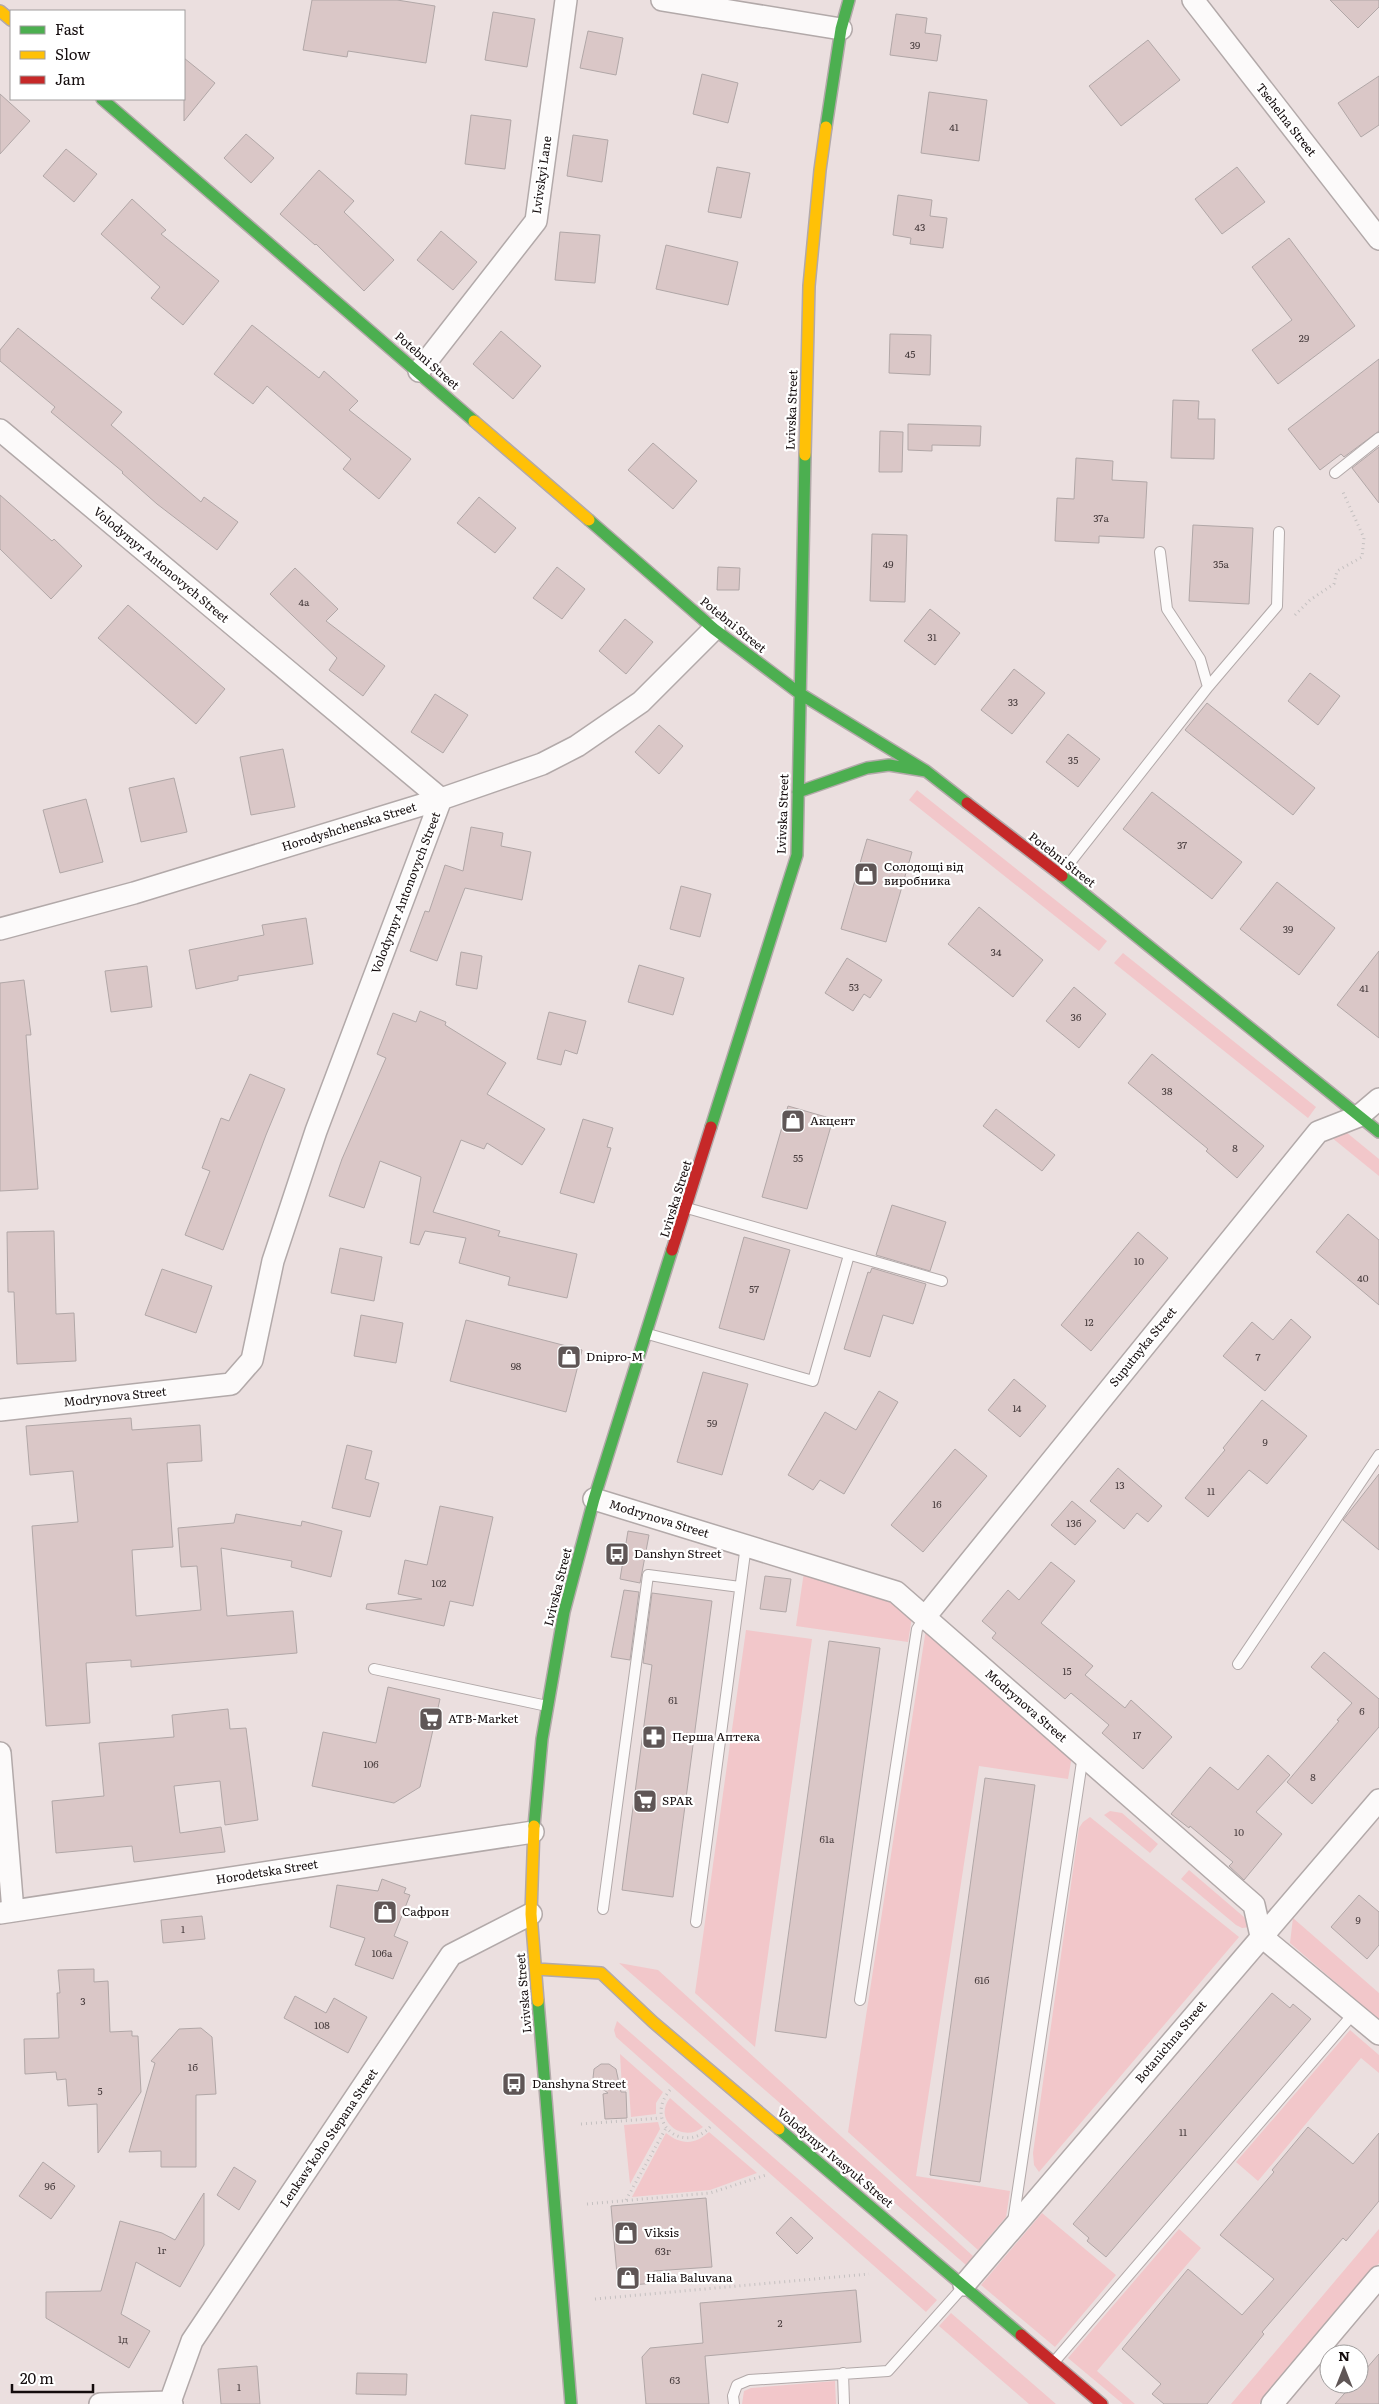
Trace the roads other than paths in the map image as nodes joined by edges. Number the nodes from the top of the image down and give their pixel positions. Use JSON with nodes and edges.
{"nodes":[{"id":1,"x":566,"y":0,"type":"edge"},
{"id":2,"x":662,"y":0,"type":"edge"},
{"id":3,"x":849,"y":0,"type":"edge"},
{"id":4,"x":1193,"y":0,"type":"edge"},
{"id":5,"x":0,"y":11,"type":"edge"},
{"id":6,"x":10,"y":19,"type":"edge"},
{"id":7,"x":840,"y":29,"type":"junction"},
{"id":8,"x":103,"y":100,"type":"edge"},
{"id":9,"x":1379,"y":239,"type":"edge"},
{"id":10,"x":419,"y":371,"type":"junction"},
{"id":11,"x":0,"y":430,"type":"edge"},
{"id":12,"x":1379,"y":438,"type":"edge"},
{"id":13,"x":1335,"y":473,"type":"road end"},
{"id":14,"x":1279,"y":532,"type":"dead end"},
{"id":15,"x":1160,"y":552,"type":"dead end"},
{"id":16,"x":714,"y":629,"type":"junction"},
{"id":17,"x":1208,"y":687,"type":"junction"},
{"id":18,"x":799,"y":693,"type":"junction"},
{"id":19,"x":926,"y":771,"type":"junction"},
{"id":20,"x":798,"y":792,"type":"junction"},
{"id":21,"x":441,"y":799,"type":"junction"},
{"id":22,"x":1060,"y":875,"type":"junction"},
{"id":23,"x":0,"y":929,"type":"edge"},
{"id":24,"x":1379,"y":1099,"type":"edge"},
{"id":25,"x":1359,"y":1116,"type":"junction"},
{"id":26,"x":1379,"y":1132,"type":"edge"},
{"id":27,"x":687,"y":1208,"type":"junction"},
{"id":28,"x":849,"y":1255,"type":"junction"},
{"id":29,"x":942,"y":1281,"type":"dead end"},
{"id":30,"x":648,"y":1334,"type":"junction"},
{"id":31,"x":231,"y":1384,"type":"joint"},
{"id":32,"x":0,"y":1410,"type":"edge"},
{"id":33,"x":1379,"y":1455,"type":"edge"},
{"id":34,"x":594,"y":1499,"type":"junction"},
{"id":35,"x":746,"y":1545,"type":"junction"},
{"id":36,"x":740,"y":1587,"type":"junction"},
{"id":37,"x":925,"y":1617,"type":"junction"},
{"id":38,"x":1238,"y":1664,"type":"dead end"},
{"id":39,"x":374,"y":1669,"type":"dead end"},
{"id":40,"x":548,"y":1706,"type":"junction"},
{"id":41,"x":0,"y":1753,"type":"edge"},
{"id":42,"x":1083,"y":1755,"type":"junction"},
{"id":43,"x":1379,"y":1800,"type":"edge"},
{"id":44,"x":533,"y":1832,"type":"junction"},
{"id":45,"x":603,"y":1909,"type":"dead end"},
{"id":46,"x":7,"y":1912,"type":"edge"},
{"id":47,"x":531,"y":1914,"type":"junction"},
{"id":48,"x":696,"y":1922,"type":"dead end"},
{"id":49,"x":1261,"y":1936,"type":"junction"},
{"id":50,"x":536,"y":1969,"type":"junction"},
{"id":51,"x":860,"y":2000,"type":"dead end"},
{"id":52,"x":1354,"y":2013,"type":"junction"},
{"id":53,"x":1379,"y":2034,"type":"edge"},
{"id":54,"x":1012,"y":2229,"type":"junction"},
{"id":55,"x":1379,"y":2277,"type":"edge"},
{"id":56,"x":964,"y":2285,"type":"junction"},
{"id":57,"x":1054,"y":2362,"type":"junction"},
{"id":58,"x":842,"y":2373,"type":"junction"},
{"id":59,"x":171,"y":2403,"type":"edge"},
{"id":60,"x":100,"y":2404,"type":"edge"},
{"id":61,"x":571,"y":2404,"type":"edge"},
{"id":62,"x":734,"y":2404,"type":"edge"},
{"id":63,"x":844,"y":2404,"type":"edge"},
{"id":64,"x":1102,"y":2404,"type":"edge"},
{"id":65,"x":1272,"y":2404,"type":"edge"}],
"edges":[{"from":1,"to":10,"type":"street","name":"Lvivskyi Lane"},
{"from":2,"to":7,"type":"street"},
{"from":3,"to":7,"type":"main road","name":"Lvivska Street"},
{"from":4,"to":9,"type":"street","name":"Tsehelna Street"},
{"from":5,"to":6,"type":"main road"},
{"from":7,"to":18,"type":"main road","name":"Lvivska Street"},
{"from":8,"to":10,"type":"main road","name":"Potebni Street"},
{"from":10,"to":16,"type":"main road","name":"Potebni Street"},
{"from":11,"to":21,"type":"street","name":"Volodymyr Antonovych Street"},
{"from":12,"to":13,"type":"lane"},
{"from":14,"to":17,"type":"lane"},
{"from":15,"to":17,"type":"lane"},
{"from":16,"to":18,"type":"main road","name":"Potebni Street"},
{"from":16,"to":21,"type":"street","name":"Horodyshchenska Street"},
{"from":17,"to":22,"type":"lane"},
{"from":18,"to":19,"type":"main road","name":"Potebni Street"},
{"from":18,"to":20,"type":"main road","name":"Lvivska Street"},
{"from":19,"to":20,"type":"main road"},
{"from":19,"to":22,"type":"main road","name":"Potebni Street"},
{"from":20,"to":27,"type":"main road","name":"Lvivska Street"},
{"from":21,"to":23,"type":"street","name":"Horodyshchenska Street"},
{"from":21,"to":31,"type":"street","name":"Volodymyr Antonovych Street"},
{"from":22,"to":25,"type":"main road","name":"Potebni Street"},
{"from":24,"to":25,"type":"street","name":"Suputnyka Street"},
{"from":25,"to":26,"type":"main road","name":"Potebni Street"},
{"from":25,"to":37,"type":"street","name":"Suputnyka Street"},
{"from":27,"to":28,"type":"lane"},
{"from":27,"to":30,"type":"main road","name":"Lvivska Street"},
{"from":28,"to":29,"type":"lane"},
{"from":28,"to":30,"type":"lane"},
{"from":30,"to":34,"type":"main road","name":"Lvivska Street"},
{"from":31,"to":32,"type":"street","name":"Modrynova Street"},
{"from":33,"to":38,"type":"lane"},
{"from":34,"to":35,"type":"street","name":"Modrynova Street"},
{"from":34,"to":40,"type":"main road","name":"Lvivska Street"},
{"from":35,"to":36,"type":"lane"},
{"from":35,"to":37,"type":"street","name":"Modrynova Street"},
{"from":36,"to":45,"type":"lane"},
{"from":36,"to":48,"type":"lane"},
{"from":37,"to":42,"type":"street","name":"Modrynova Street"},
{"from":37,"to":51,"type":"lane"},
{"from":39,"to":40,"type":"lane"},
{"from":40,"to":44,"type":"main road","name":"Lvivska Street"},
{"from":41,"to":46,"type":"street"},
{"from":42,"to":49,"type":"street","name":"Modrynova Street"},
{"from":42,"to":54,"type":"lane"},
{"from":43,"to":49,"type":"street","name":"Botanichna Street"},
{"from":44,"to":46,"type":"street","name":"Horodetska Street"},
{"from":44,"to":47,"type":"main road","name":"Lvivska Street"},
{"from":47,"to":50,"type":"main road","name":"Lvivska Street"},
{"from":47,"to":59,"type":"street","name":"Lenkavsʹkoho Stepana Street"},
{"from":49,"to":52,"type":"street"},
{"from":49,"to":54,"type":"street","name":"Botanichna Street"},
{"from":50,"to":56,"type":"main road","name":"Volodymyr Ivasyuk Street"},
{"from":50,"to":61,"type":"main road","name":"Lvivska Street"},
{"from":52,"to":53,"type":"street"},
{"from":52,"to":57,"type":"lane"},
{"from":54,"to":56,"type":"street","name":"Botanichna Street"},
{"from":55,"to":65,"type":"street"},
{"from":56,"to":57,"type":"main road","name":"Volodymyr Ivasyuk Street"},
{"from":56,"to":58,"type":"lane"},
{"from":57,"to":64,"type":"main road","name":"Volodymyr Ivasyuk Street"},
{"from":58,"to":62,"type":"lane"},
{"from":58,"to":63,"type":"lane"},
{"from":59,"to":60,"type":"street","name":"Lenkavsʹkoho Stepana Street"}]}
